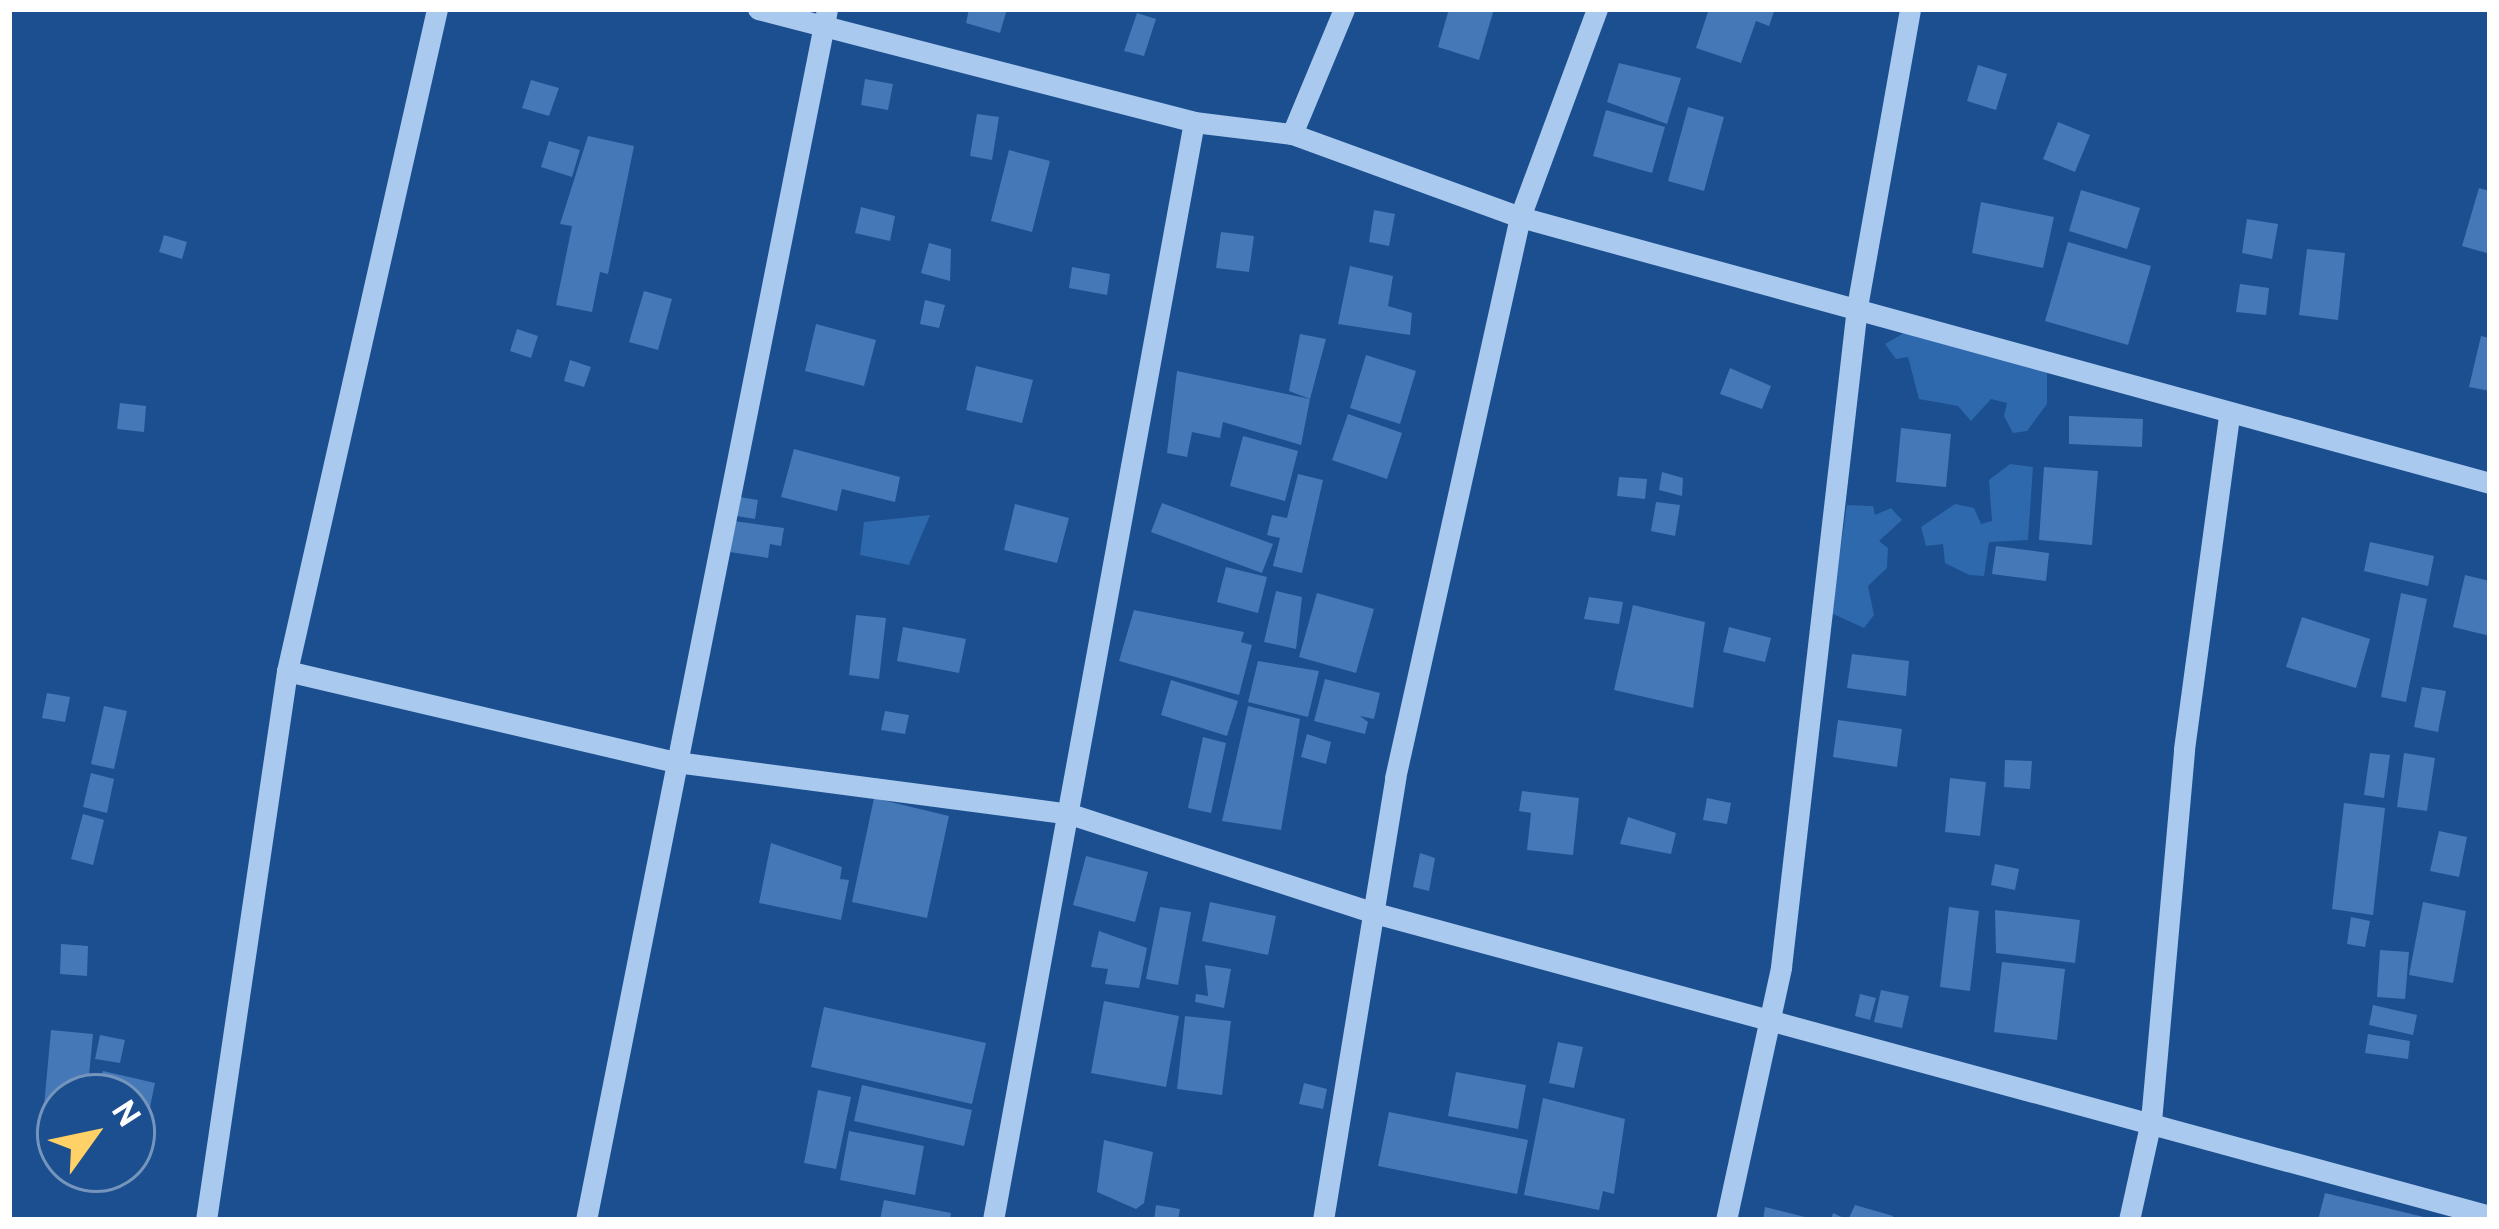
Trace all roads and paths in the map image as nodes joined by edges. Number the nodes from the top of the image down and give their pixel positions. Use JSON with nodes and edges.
{"nodes":[{"id":1,"x":437,"y":9,"type":"edge"},
{"id":2,"x":758,"y":9,"type":"edge"},
{"id":3,"x":1344,"y":9,"type":"edge"},
{"id":4,"x":1597,"y":9,"type":"edge"},
{"id":5,"x":1910,"y":9,"type":"edge"},
{"id":6,"x":825,"y":17,"type":"edge"},
{"id":7,"x":1194,"y":122,"type":"junction"},
{"id":8,"x":1292,"y":134,"type":"junction"},
{"id":9,"x":1520,"y":217,"type":"junction"},
{"id":10,"x":1857,"y":307,"type":"junction"},
{"id":11,"x":2229,"y":414,"type":"junction"},
{"id":12,"x":2490,"y":482,"type":"edge"},
{"id":13,"x":287,"y":670,"type":"junction"},
{"id":14,"x":676,"y":762,"type":"junction"},
{"id":15,"x":1070,"y":814,"type":"junction"},
{"id":16,"x":1371,"y":912,"type":"junction"},
{"id":17,"x":1770,"y":1015,"type":"junction"},
{"id":18,"x":2152,"y":1121,"type":"junction"},
{"id":19,"x":2490,"y":1216,"type":"edge"},
{"id":20,"x":206,"y":1220,"type":"edge"},
{"id":21,"x":586,"y":1220,"type":"edge"},
{"id":22,"x":993,"y":1220,"type":"edge"},
{"id":23,"x":1323,"y":1220,"type":"edge"},
{"id":24,"x":1726,"y":1220,"type":"edge"},
{"id":25,"x":2129,"y":1220,"type":"edge"}],
"edges":[{"from":1,"to":13,"type":"street"},
{"from":2,"to":6,"type":"street"},
{"from":3,"to":8,"type":"street"},
{"from":4,"to":9,"type":"street"},
{"from":5,"to":10,"type":"street"},
{"from":6,"to":7,"type":"street"},
{"from":6,"to":14,"type":"street"},
{"from":7,"to":8,"type":"street"},
{"from":7,"to":15,"type":"street"},
{"from":8,"to":9,"type":"street"},
{"from":9,"to":10,"type":"street"},
{"from":9,"to":16,"type":"street"},
{"from":10,"to":11,"type":"street"},
{"from":10,"to":17,"type":"street"},
{"from":11,"to":12,"type":"street"},
{"from":11,"to":18,"type":"street"},
{"from":13,"to":14,"type":"street"},
{"from":13,"to":20,"type":"street"},
{"from":14,"to":15,"type":"street"},
{"from":14,"to":21,"type":"street"},
{"from":15,"to":16,"type":"street"},
{"from":15,"to":22,"type":"street"},
{"from":16,"to":17,"type":"street"},
{"from":16,"to":23,"type":"street"},
{"from":17,"to":18,"type":"street"},
{"from":17,"to":24,"type":"street"},
{"from":18,"to":19,"type":"street"},
{"from":18,"to":25,"type":"street"}]}
